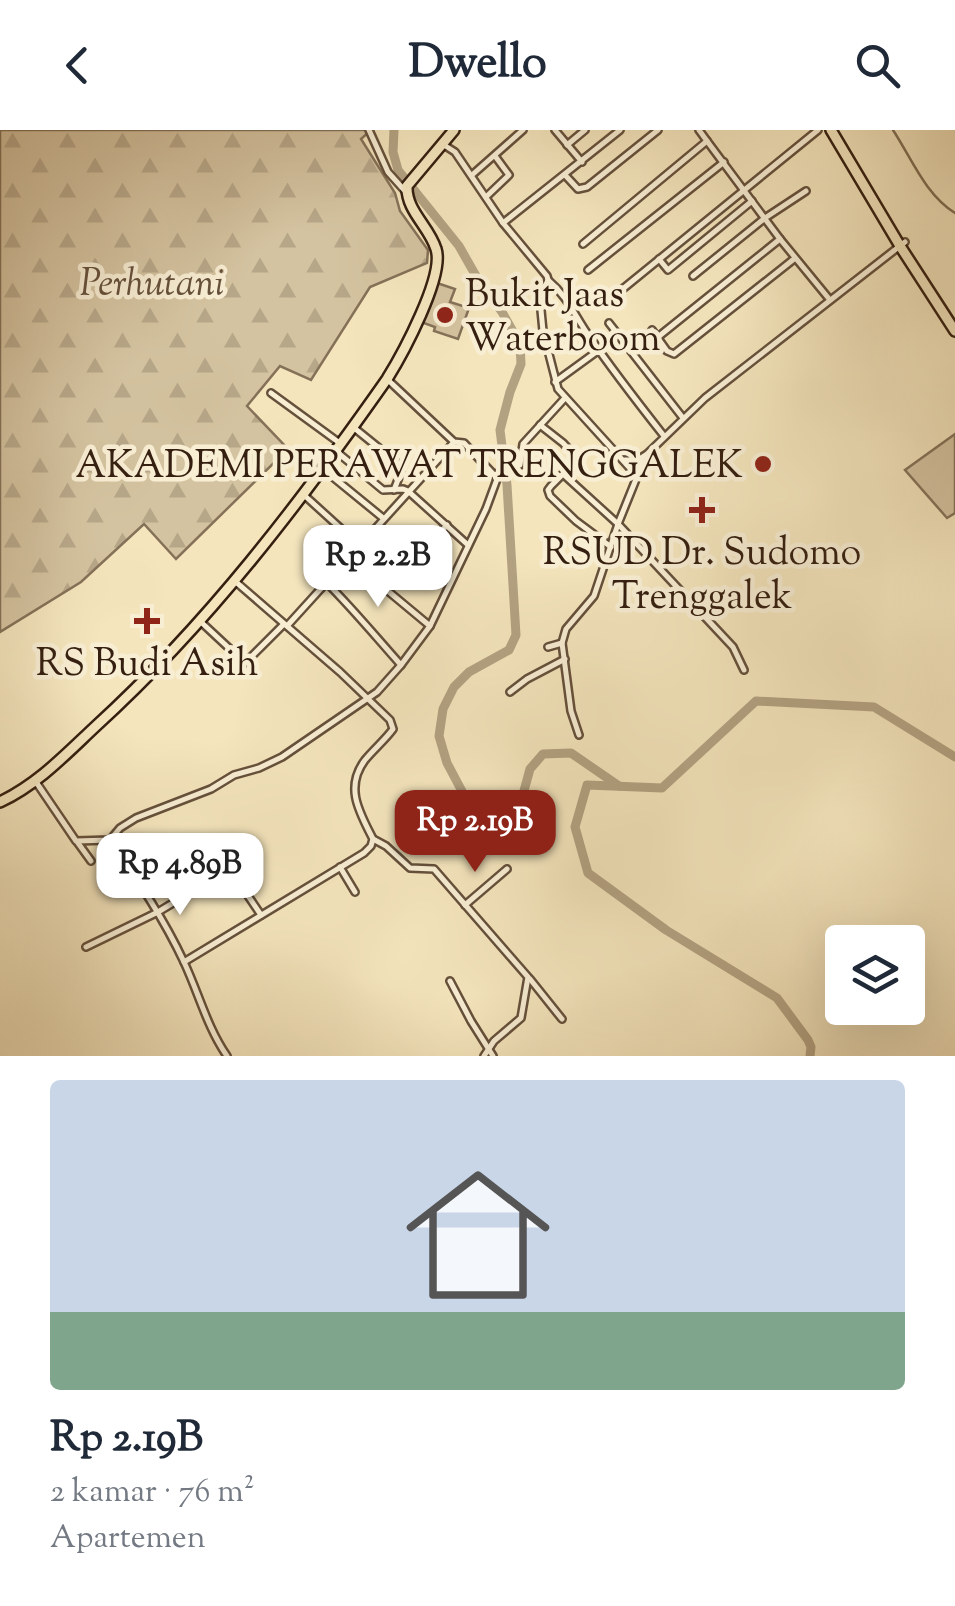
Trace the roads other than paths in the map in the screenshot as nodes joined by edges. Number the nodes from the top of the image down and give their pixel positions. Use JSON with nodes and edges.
{"nodes":[{"id":1,"x":368,"y":130,"type":"edge"},
{"id":2,"x":454,"y":130,"type":"edge"},
{"id":3,"x":523,"y":130,"type":"edge"},
{"id":4,"x":555,"y":130,"type":"edge"},
{"id":5,"x":586,"y":130,"type":"edge"},
{"id":6,"x":620,"y":130,"type":"edge"},
{"id":7,"x":658,"y":130,"type":"edge"},
{"id":8,"x":699,"y":130,"type":"edge"},
{"id":9,"x":818,"y":130,"type":"edge"},
{"id":10,"x":831,"y":130,"type":"edge"},
{"id":11,"x":707,"y":141,"type":"junction"},
{"id":12,"x":442,"y":143,"type":"junction"},
{"id":13,"x":568,"y":145,"type":"junction"},
{"id":14,"x":495,"y":156,"type":"junction"},
{"id":15,"x":582,"y":162,"type":"junction"},
{"id":16,"x":724,"y":162,"type":"junction"},
{"id":17,"x":472,"y":175,"type":"junction"},
{"id":18,"x":564,"y":175,"type":"junction"},
{"id":19,"x":406,"y":189,"type":"junction"},
{"id":20,"x":743,"y":189,"type":"junction"},
{"id":21,"x":806,"y":191,"type":"dead end"},
{"id":22,"x":486,"y":197,"type":"junction"},
{"id":23,"x":752,"y":201,"type":"junction"},
{"id":24,"x":765,"y":218,"type":"junction"},
{"id":25,"x":503,"y":223,"type":"junction"},
{"id":26,"x":780,"y":238,"type":"junction"},
{"id":27,"x":583,"y":244,"type":"dead end"},
{"id":28,"x":902,"y":244,"type":"junction"},
{"id":29,"x":795,"y":258,"type":"junction"},
{"id":30,"x":659,"y":259,"type":"junction"},
{"id":31,"x":588,"y":270,"type":"dead end"},
{"id":32,"x":693,"y":276,"type":"dead end"},
{"id":33,"x":548,"y":280,"type":"junction"},
{"id":34,"x":830,"y":300,"type":"junction"},
{"id":35,"x":603,"y":304,"type":"dead end"},
{"id":36,"x":945,"y":310,"type":"junction"},
{"id":37,"x":955,"y":320,"type":"edge"},
{"id":38,"x":609,"y":322,"type":"dead end"},
{"id":39,"x":652,"y":330,"type":"dead end"},
{"id":40,"x":955,"y":331,"type":"edge"},
{"id":41,"x":657,"y":338,"type":"junction"},
{"id":42,"x":599,"y":350,"type":"junction"},
{"id":43,"x":387,"y":379,"type":"junction"},
{"id":44,"x":556,"y":382,"type":"junction"},
{"id":45,"x":272,"y":394,"type":"dead end"},
{"id":46,"x":565,"y":398,"type":"junction"},
{"id":47,"x":683,"y":418,"type":"junction"},
{"id":48,"x":540,"y":425,"type":"junction"},
{"id":49,"x":353,"y":427,"type":"junction"},
{"id":50,"x":664,"y":436,"type":"junction"},
{"id":51,"x":454,"y":442,"type":"junction"},
{"id":52,"x":338,"y":448,"type":"junction"},
{"id":53,"x":647,"y":454,"type":"junction"},
{"id":54,"x":622,"y":458,"type":"junction"},
{"id":55,"x":323,"y":469,"type":"junction"},
{"id":56,"x":563,"y":474,"type":"junction"},
{"id":57,"x":637,"y":476,"type":"junction"},
{"id":58,"x":497,"y":478,"type":"junction"},
{"id":59,"x":394,"y":490,"type":"junction"},
{"id":60,"x":408,"y":490,"type":"junction"},
{"id":61,"x":304,"y":495,"type":"junction"},
{"id":62,"x":383,"y":518,"type":"junction"},
{"id":63,"x":618,"y":524,"type":"junction"},
{"id":64,"x":446,"y":525,"type":"junction"},
{"id":65,"x":359,"y":545,"type":"junction"},
{"id":66,"x":468,"y":545,"type":"junction"},
{"id":67,"x":611,"y":546,"type":"junction"},
{"id":68,"x":348,"y":557,"type":"junction"},
{"id":69,"x":234,"y":580,"type":"junction"},
{"id":70,"x":326,"y":582,"type":"junction"},
{"id":71,"x":387,"y":590,"type":"junction"},
{"id":72,"x":199,"y":620,"type":"junction"},
{"id":73,"x":285,"y":625,"type":"junction"},
{"id":74,"x":430,"y":626,"type":"junction"},
{"id":75,"x":562,"y":642,"type":"junction"},
{"id":76,"x":548,"y":646,"type":"dead end"},
{"id":77,"x":565,"y":659,"type":"junction"},
{"id":78,"x":402,"y":664,"type":"junction"},
{"id":79,"x":744,"y":670,"type":"dead end"},
{"id":80,"x":510,"y":692,"type":"dead end"},
{"id":81,"x":368,"y":698,"type":"junction"},
{"id":82,"x":580,"y":734,"type":"dead end"},
{"id":83,"x":36,"y":782,"type":"junction"},
{"id":84,"x":0,"y":802,"type":"edge"},
{"id":85,"x":373,"y":838,"type":"junction"},
{"id":86,"x":110,"y":840,"type":"junction"},
{"id":87,"x":76,"y":841,"type":"junction"},
{"id":88,"x":91,"y":861,"type":"dead end"},
{"id":89,"x":340,"y":867,"type":"junction"},
{"id":90,"x":507,"y":869,"type":"dead end"},
{"id":91,"x":355,"y":892,"type":"dead end"},
{"id":92,"x":464,"y":905,"type":"junction"},
{"id":93,"x":158,"y":912,"type":"junction"},
{"id":94,"x":262,"y":916,"type":"junction"},
{"id":95,"x":86,"y":947,"type":"dead end"},
{"id":96,"x":184,"y":962,"type":"junction"},
{"id":97,"x":528,"y":976,"type":"junction"},
{"id":98,"x":450,"y":981,"type":"dead end"},
{"id":99,"x":562,"y":1019,"type":"dead end"},
{"id":100,"x":488,"y":1047,"type":"junction"},
{"id":101,"x":227,"y":1056,"type":"edge"},
{"id":102,"x":484,"y":1056,"type":"edge"},
{"id":103,"x":493,"y":1056,"type":"edge"}],
"edges":[{"from":1,"to":19,"type":"street"},
{"from":2,"to":12,"type":"highway"},
{"from":3,"to":14,"type":"street"},
{"from":4,"to":13,"type":"street"},
{"from":5,"to":13,"type":"street"},
{"from":6,"to":15,"type":"street"},
{"from":7,"to":18,"type":"street"},
{"from":8,"to":11,"type":"street"},
{"from":9,"to":20,"type":"street"},
{"from":10,"to":28,"type":"highway"},
{"from":11,"to":16,"type":"street"},
{"from":11,"to":27,"type":"street"},
{"from":12,"to":17,"type":"street"},
{"from":12,"to":19,"type":"highway"},
{"from":13,"to":15,"type":"street"},
{"from":14,"to":17,"type":"street"},
{"from":14,"to":22,"type":"street"},
{"from":15,"to":18,"type":"street"},
{"from":16,"to":20,"type":"street"},
{"from":16,"to":31,"type":"street"},
{"from":17,"to":22,"type":"street"},
{"from":18,"to":25,"type":"street"},
{"from":19,"to":43,"type":"highway"},
{"from":20,"to":23,"type":"street"},
{"from":20,"to":30,"type":"street"},
{"from":21,"to":24,"type":"street"},
{"from":22,"to":25,"type":"street"},
{"from":23,"to":24,"type":"street"},
{"from":23,"to":30,"type":"street"},
{"from":24,"to":26,"type":"street"},
{"from":24,"to":32,"type":"street"},
{"from":25,"to":33,"type":"street"},
{"from":26,"to":29,"type":"street"},
{"from":26,"to":41,"type":"street"},
{"from":28,"to":34,"type":"street"},
{"from":28,"to":36,"type":"highway"},
{"from":29,"to":34,"type":"street"},
{"from":29,"to":41,"type":"street"},
{"from":30,"to":35,"type":"street"},
{"from":33,"to":42,"type":"street"},
{"from":33,"to":44,"type":"street"},
{"from":34,"to":47,"type":"street"},
{"from":36,"to":37,"type":"highway"},
{"from":36,"to":40,"type":"highway"},
{"from":38,"to":47,"type":"street"},
{"from":39,"to":41,"type":"street"},
{"from":42,"to":44,"type":"street"},
{"from":42,"to":50,"type":"street"},
{"from":43,"to":49,"type":"highway"},
{"from":43,"to":51,"type":"street"},
{"from":44,"to":46,"type":"street"},
{"from":45,"to":52,"type":"street"},
{"from":46,"to":48,"type":"street"},
{"from":46,"to":54,"type":"street"},
{"from":47,"to":50,"type":"street"},
{"from":48,"to":56,"type":"street"},
{"from":48,"to":58,"type":"street"},
{"from":49,"to":52,"type":"highway"},
{"from":49,"to":59,"type":"street"},
{"from":50,"to":53,"type":"street"},
{"from":51,"to":58,"type":"street"},
{"from":51,"to":60,"type":"street"},
{"from":52,"to":55,"type":"highway"},
{"from":52,"to":59,"type":"street"},
{"from":53,"to":54,"type":"street"},
{"from":53,"to":57,"type":"street"},
{"from":54,"to":57,"type":"street"},
{"from":55,"to":61,"type":"highway"},
{"from":55,"to":62,"type":"street"},
{"from":56,"to":63,"type":"street"},
{"from":56,"to":67,"type":"street"},
{"from":57,"to":63,"type":"street"},
{"from":58,"to":66,"type":"street"},
{"from":59,"to":60,"type":"street"},
{"from":60,"to":62,"type":"street"},
{"from":60,"to":64,"type":"street"},
{"from":61,"to":65,"type":"street"},
{"from":61,"to":69,"type":"highway"},
{"from":62,"to":65,"type":"street"},
{"from":63,"to":67,"type":"street"},
{"from":63,"to":79,"type":"street"},
{"from":64,"to":66,"type":"street"},
{"from":64,"to":71,"type":"street"},
{"from":65,"to":68,"type":"street"},
{"from":66,"to":74,"type":"street"},
{"from":67,"to":75,"type":"street"},
{"from":68,"to":70,"type":"street"},
{"from":68,"to":71,"type":"street"},
{"from":69,"to":72,"type":"highway"},
{"from":69,"to":73,"type":"street"},
{"from":70,"to":73,"type":"street"},
{"from":70,"to":78,"type":"street"},
{"from":71,"to":74,"type":"street"},
{"from":72,"to":73,"type":"street"},
{"from":72,"to":83,"type":"highway"},
{"from":73,"to":81,"type":"street"},
{"from":74,"to":78,"type":"street"},
{"from":75,"to":76,"type":"street"},
{"from":75,"to":77,"type":"street"},
{"from":77,"to":80,"type":"street"},
{"from":77,"to":82,"type":"street"},
{"from":78,"to":81,"type":"street"},
{"from":81,"to":85,"type":"street"},
{"from":81,"to":86,"type":"street"},
{"from":83,"to":84,"type":"highway"},
{"from":83,"to":87,"type":"street"},
{"from":85,"to":89,"type":"street"},
{"from":85,"to":92,"type":"street"},
{"from":86,"to":87,"type":"street"},
{"from":86,"to":93,"type":"street"},
{"from":87,"to":88,"type":"street"},
{"from":89,"to":91,"type":"street"},
{"from":89,"to":94,"type":"street"},
{"from":90,"to":92,"type":"street"},
{"from":92,"to":97,"type":"street"},
{"from":93,"to":94,"type":"street"},
{"from":93,"to":95,"type":"street"},
{"from":93,"to":96,"type":"street"},
{"from":94,"to":96,"type":"street"},
{"from":96,"to":101,"type":"street"},
{"from":97,"to":99,"type":"street"},
{"from":97,"to":100,"type":"street"},
{"from":98,"to":100,"type":"street"},
{"from":100,"to":102,"type":"street"},
{"from":100,"to":103,"type":"street"}]}
